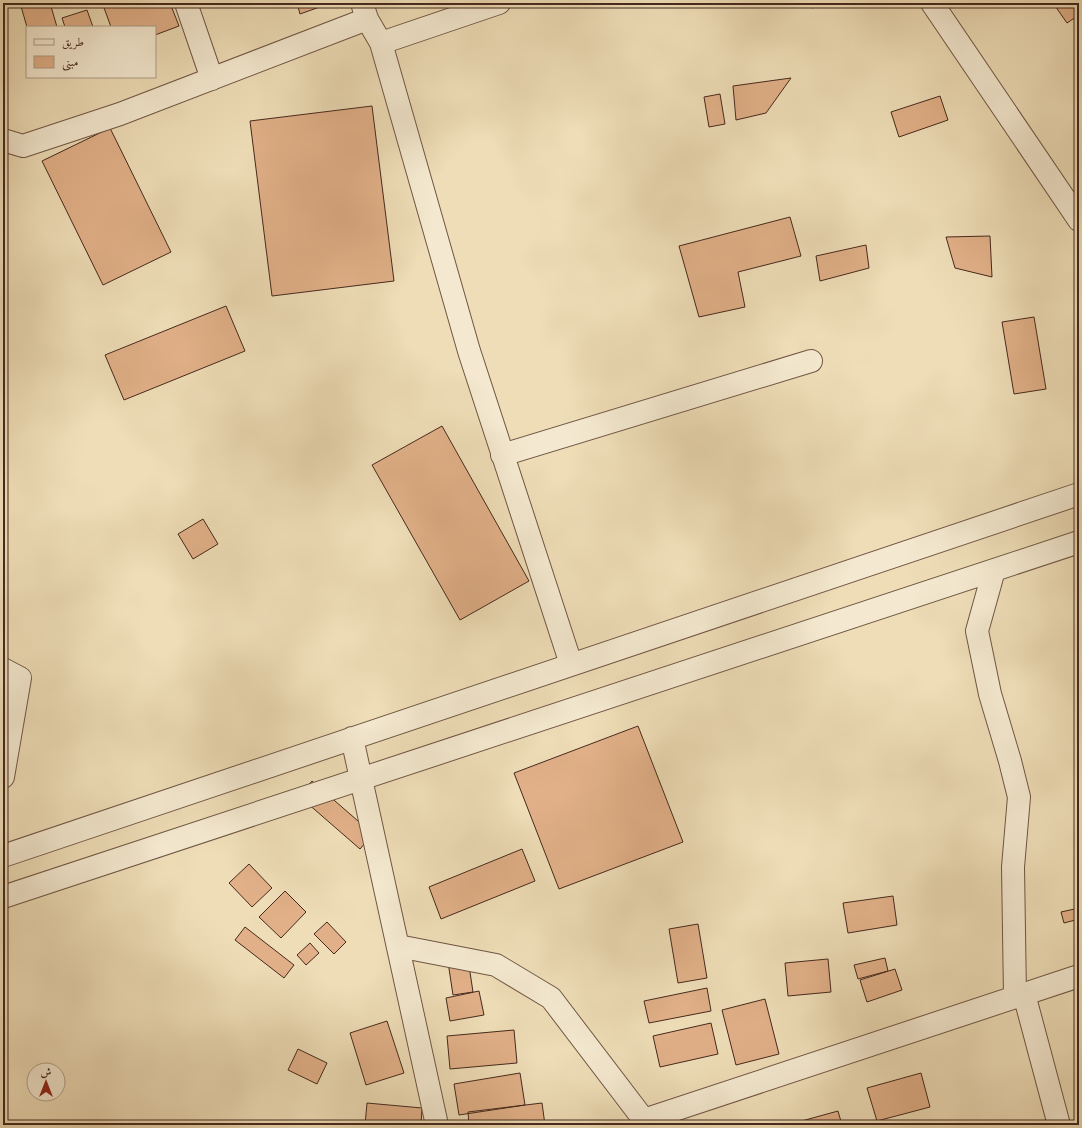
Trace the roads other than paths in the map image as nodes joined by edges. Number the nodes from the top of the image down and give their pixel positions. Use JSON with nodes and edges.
{"nodes":[{"id":1,"x":186,"y":3,"type":"edge"},
{"id":2,"x":499,"y":3,"type":"edge"},
{"id":3,"x":932,"y":3,"type":"edge"},
{"id":4,"x":365,"y":11,"type":"edge"},
{"id":5,"x":381,"y":43,"type":"junction"},
{"id":6,"x":212,"y":79,"type":"junction"},
{"id":7,"x":3,"y":140,"type":"edge"},
{"id":8,"x":1079,"y":220,"type":"edge"},
{"id":9,"x":811,"y":361,"type":"dead end"},
{"id":10,"x":502,"y":455,"type":"junction"},
{"id":11,"x":1079,"y":494,"type":"edge"},
{"id":12,"x":1079,"y":542,"type":"edge"},
{"id":13,"x":994,"y":570,"type":"junction"},
{"id":14,"x":570,"y":665,"type":"junction"},
{"id":15,"x":3,"y":669,"type":"edge"},
{"id":16,"x":352,"y":738,"type":"junction"},
{"id":17,"x":3,"y":777,"type":"edge"},
{"id":18,"x":362,"y":779,"type":"junction"},
{"id":19,"x":3,"y":856,"type":"edge"},
{"id":20,"x":3,"y":897,"type":"edge"},
{"id":21,"x":398,"y":946,"type":"junction"},
{"id":22,"x":1079,"y":976,"type":"edge"},
{"id":23,"x":1019,"y":996,"type":"junction"},
{"id":24,"x":644,"y":1123,"type":"edge"},
{"id":25,"x":437,"y":1125,"type":"edge"},
{"id":26,"x":1058,"y":1125,"type":"edge"}],
"edges":[{"from":1,"to":6,"type":"street"},
{"from":2,"to":5,"type":"street"},
{"from":3,"to":8,"type":"street"},
{"from":4,"to":5,"type":"street"},
{"from":4,"to":6,"type":"street"},
{"from":5,"to":10,"type":"street"},
{"from":6,"to":7,"type":"street"},
{"from":9,"to":10,"type":"street"},
{"from":10,"to":14,"type":"street"},
{"from":11,"to":14,"type":"street"},
{"from":12,"to":13,"type":"street"},
{"from":13,"to":18,"type":"street"},
{"from":13,"to":23,"type":"street"},
{"from":14,"to":16,"type":"street"},
{"from":15,"to":17,"type":"street"},
{"from":16,"to":18,"type":"street"},
{"from":16,"to":19,"type":"street"},
{"from":18,"to":20,"type":"street"},
{"from":18,"to":21,"type":"street"},
{"from":21,"to":24,"type":"street"},
{"from":21,"to":25,"type":"street"},
{"from":22,"to":23,"type":"street"},
{"from":23,"to":24,"type":"street"},
{"from":23,"to":26,"type":"street"}]}
